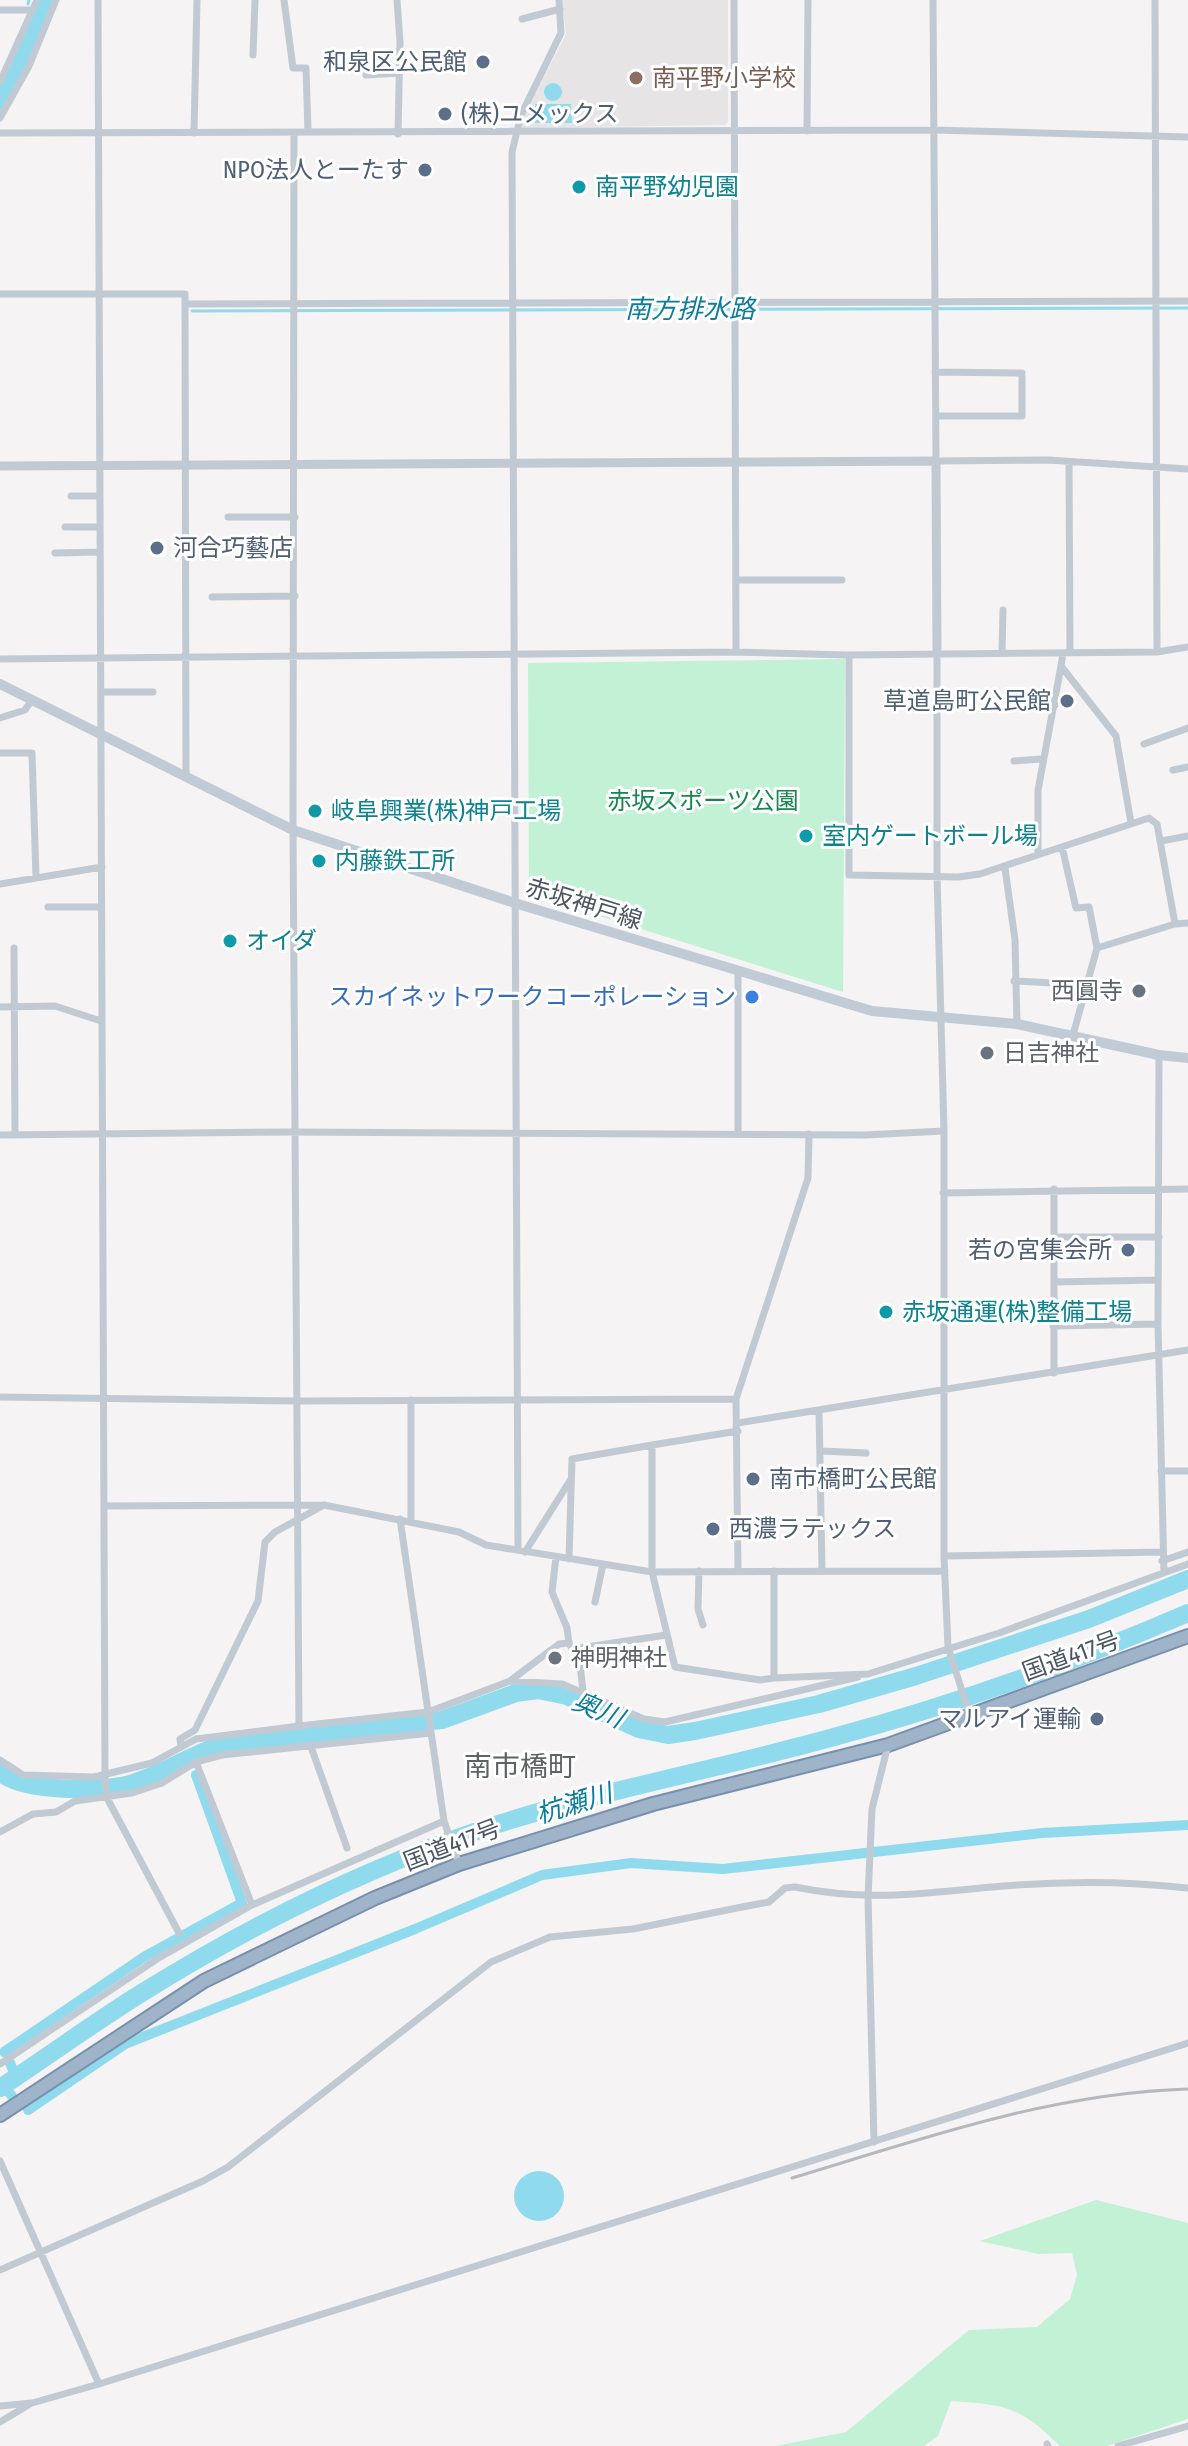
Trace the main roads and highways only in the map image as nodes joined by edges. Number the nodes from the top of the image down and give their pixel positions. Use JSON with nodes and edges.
{"nodes":[{"id":1,"x":0,"y":684,"type":"edge"},
{"id":2,"x":1188,"y":1058,"type":"edge"},
{"id":3,"x":1188,"y":1636,"type":"edge"},
{"id":4,"x":0,"y":2115,"type":"edge"}],
"edges":[{"from":1,"to":2,"type":"main road","name":"赤坂神戸線"},
{"from":3,"to":4,"type":"highway","name":"国道417号"}]}
